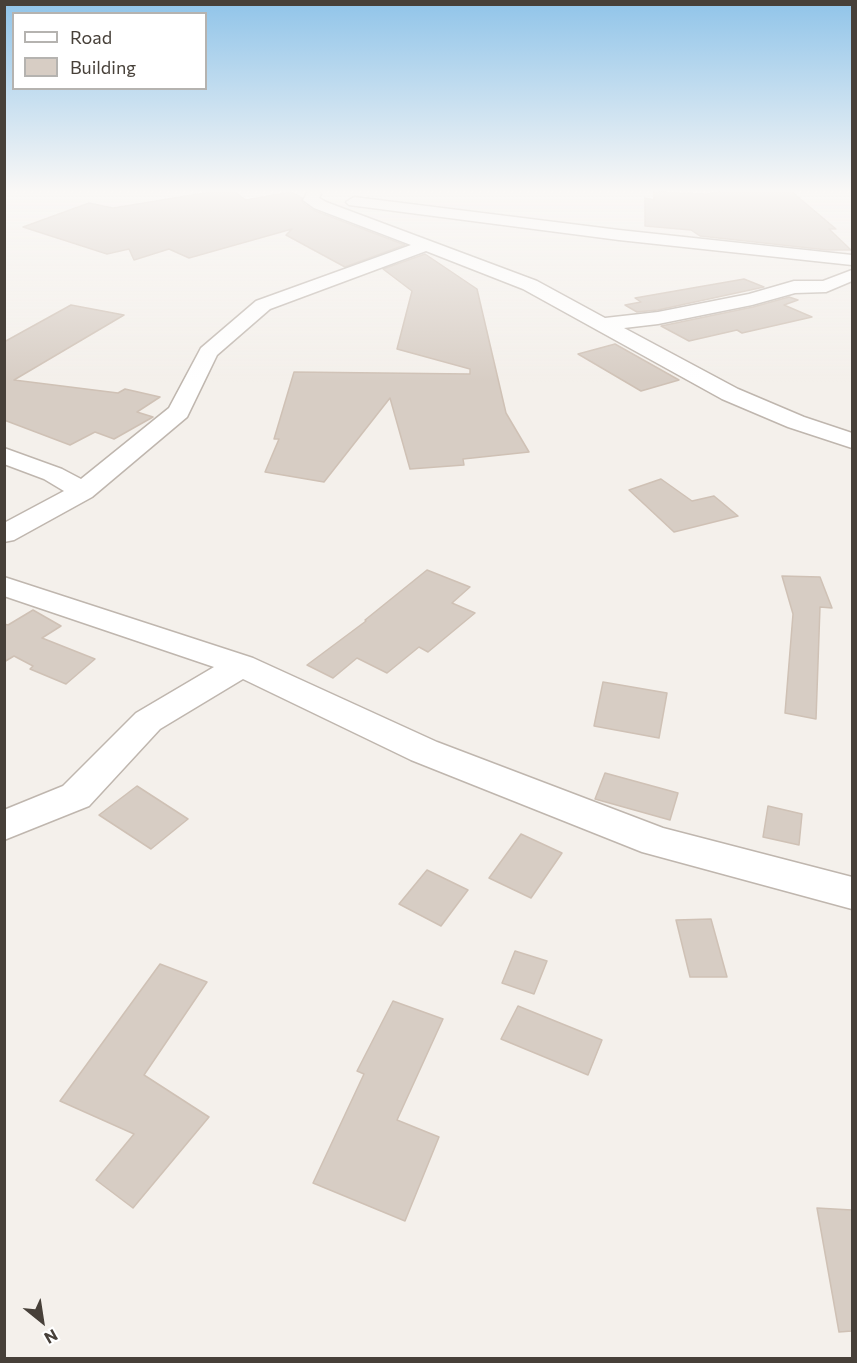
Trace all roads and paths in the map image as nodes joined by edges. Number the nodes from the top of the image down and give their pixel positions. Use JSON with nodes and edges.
{"nodes":[{"id":1,"x":402,"y":255,"type":"edge"},
{"id":2,"x":452,"y":255,"type":"edge"},
{"id":3,"x":804,"y":255,"type":"edge"},
{"id":4,"x":852,"y":260,"type":"edge"},
{"id":5,"x":852,"y":275,"type":"edge"},
{"id":6,"x":605,"y":324,"type":"junction"},
{"id":7,"x":852,"y":441,"type":"edge"},
{"id":8,"x":4,"y":455,"type":"edge"},
{"id":9,"x":83,"y":491,"type":"junction"},
{"id":10,"x":4,"y":534,"type":"edge"},
{"id":11,"x":4,"y":586,"type":"edge"},
{"id":12,"x":242,"y":665,"type":"junction"},
{"id":13,"x":4,"y":826,"type":"edge"},
{"id":14,"x":852,"y":893,"type":"edge"}],
"edges":[{"from":1,"to":9,"type":"street"},
{"from":2,"to":6,"type":"street"},
{"from":3,"to":4,"type":"street"},
{"from":5,"to":6,"type":"street"},
{"from":6,"to":7,"type":"street"},
{"from":8,"to":9,"type":"street"},
{"from":9,"to":10,"type":"street"},
{"from":11,"to":12,"type":"street"},
{"from":12,"to":13,"type":"street"},
{"from":12,"to":14,"type":"street"}]}
